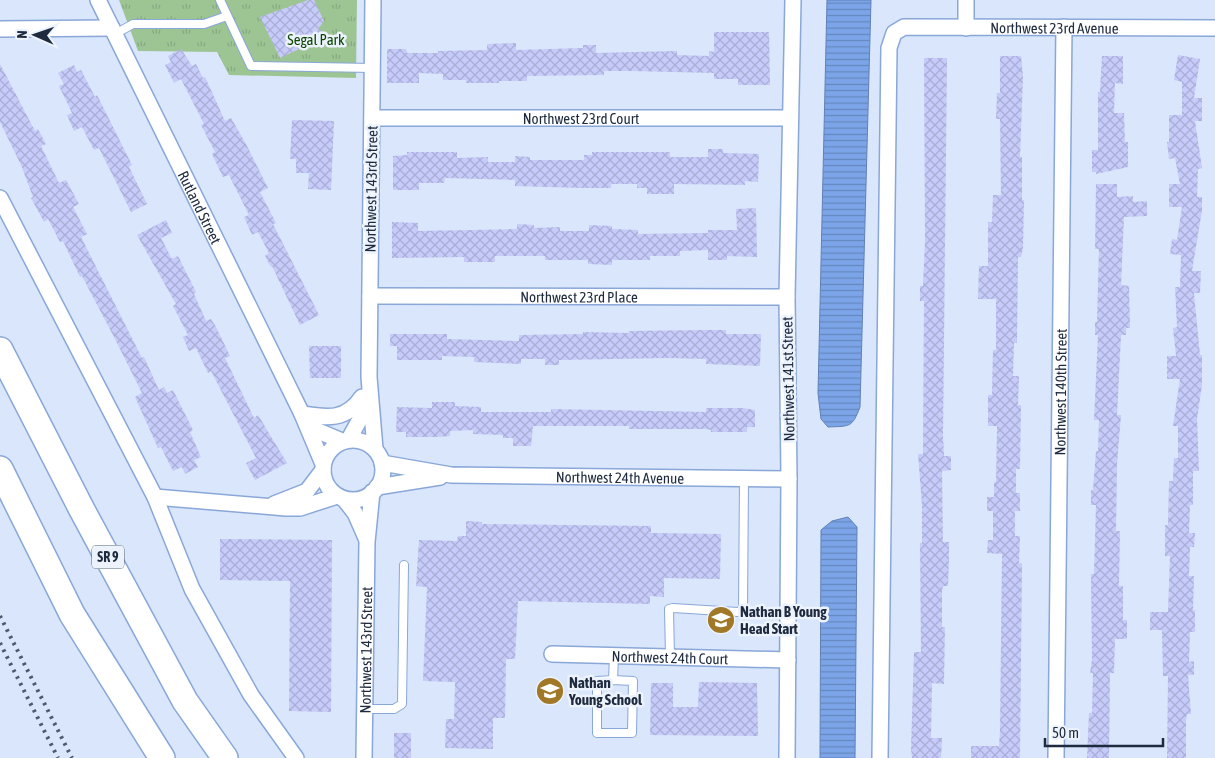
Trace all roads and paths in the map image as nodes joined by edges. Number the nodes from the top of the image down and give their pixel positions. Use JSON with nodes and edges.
{"nodes":[{"id":1,"x":98,"y":0,"type":"edge"},
{"id":2,"x":220,"y":0,"type":"edge"},
{"id":3,"x":373,"y":0,"type":"edge"},
{"id":4,"x":794,"y":0,"type":"edge"},
{"id":5,"x":966,"y":0,"type":"edge"},
{"id":6,"x":227,"y":16,"type":"junction"},
{"id":7,"x":1064,"y":27,"type":"junction"},
{"id":8,"x":966,"y":28,"type":"junction"},
{"id":9,"x":1215,"y":28,"type":"edge"},
{"id":10,"x":0,"y":29,"type":"edge"},
{"id":11,"x":113,"y":31,"type":"junction"},
{"id":12,"x":373,"y":68,"type":"junction"},
{"id":13,"x":372,"y":118,"type":"junction"},
{"id":14,"x":790,"y":118,"type":"junction"},
{"id":15,"x":0,"y":198,"type":"edge"},
{"id":16,"x":370,"y":296,"type":"junction"},
{"id":17,"x":787,"y":297,"type":"junction"},
{"id":18,"x":0,"y":350,"type":"edge"},
{"id":19,"x":369,"y":377,"type":"junction"},
{"id":20,"x":362,"y":397,"type":"junction"},
{"id":21,"x":302,"y":414,"type":"junction"},
{"id":22,"x":346,"y":440,"type":"junction"},
{"id":23,"x":378,"y":456,"type":"junction"},
{"id":24,"x":323,"y":467,"type":"junction"},
{"id":25,"x":0,"y":469,"type":"edge"},
{"id":26,"x":451,"y":475,"type":"junction"},
{"id":27,"x":744,"y":479,"type":"junction"},
{"id":28,"x":789,"y":479,"type":"junction"},
{"id":29,"x":375,"y":490,"type":"junction"},
{"id":30,"x":155,"y":497,"type":"junction"},
{"id":31,"x":341,"y":498,"type":"junction"},
{"id":32,"x":270,"y":506,"type":"junction"},
{"id":33,"x":368,"y":542,"type":"junction"},
{"id":34,"x":404,"y":565,"type":"dead end"},
{"id":35,"x":552,"y":654,"type":"dead end"},
{"id":36,"x":614,"y":656,"type":"junction"},
{"id":37,"x":670,"y":657,"type":"junction"},
{"id":38,"x":788,"y":660,"type":"junction"},
{"id":39,"x":613,"y":680,"type":"junction"},
{"id":40,"x":364,"y":709,"type":"junction"},
{"id":41,"x":363,"y":757,"type":"edge"},
{"id":42,"x":162,"y":758,"type":"edge"},
{"id":43,"x":225,"y":758,"type":"edge"},
{"id":44,"x":296,"y":758,"type":"edge"},
{"id":45,"x":787,"y":758,"type":"edge"},
{"id":46,"x":880,"y":758,"type":"edge"},
{"id":47,"x":1056,"y":758,"type":"edge"}],
"edges":[{"from":1,"to":11,"type":"street","name":"Rutland Street"},
{"from":2,"to":6,"type":"lane"},
{"from":3,"to":12,"type":"street","name":"Northwest 143rd Street"},
{"from":4,"to":14,"type":"street","name":"Northwest 141st Street"},
{"from":5,"to":8,"type":"street"},
{"from":6,"to":11,"type":"lane"},
{"from":6,"to":12,"type":"lane"},
{"from":7,"to":8,"type":"street","name":"Northwest 23rd Avenue"},
{"from":7,"to":9,"type":"street","name":"Northwest 23rd Avenue"},
{"from":7,"to":47,"type":"street","name":"Northwest 140th Street"},
{"from":8,"to":46,"type":"street","name":"Northwest 23rd Avenue"},
{"from":10,"to":11,"type":"street"},
{"from":11,"to":21,"type":"street","name":"Rutland Street"},
{"from":12,"to":13,"type":"street","name":"Northwest 143rd Street"},
{"from":13,"to":14,"type":"street","name":"Northwest 23rd Court"},
{"from":13,"to":16,"type":"street","name":"Northwest 143rd Street"},
{"from":14,"to":17,"type":"street","name":"Northwest 141st Street"},
{"from":15,"to":30,"type":"street"},
{"from":16,"to":17,"type":"street","name":"Northwest 23rd Place"},
{"from":16,"to":19,"type":"street","name":"Northwest 143rd Street"},
{"from":17,"to":28,"type":"street","name":"Northwest 141st Street"},
{"from":18,"to":43,"type":"main road","number":"SR 9"},
{"from":19,"to":20,"type":"street","name":"Northwest 143rd Street"},
{"from":19,"to":23,"type":"street","name":"Northwest 143rd Street"},
{"from":20,"to":21,"type":"street"},
{"from":20,"to":22,"type":"street","name":"Northwest 143rd Street"},
{"from":21,"to":22,"type":"street","name":"Rutland Street"},
{"from":21,"to":24,"type":"street","name":"Rutland Street"},
{"from":22,"to":23,"type":"street"},
{"from":22,"to":24,"type":"street"},
{"from":23,"to":26,"type":"street","name":"Northwest 24th Avenue"},
{"from":23,"to":29,"type":"street"},
{"from":24,"to":31,"type":"street"},
{"from":24,"to":32,"type":"street"},
{"from":25,"to":42,"type":"main road"},
{"from":26,"to":27,"type":"street","name":"Northwest 24th Avenue"},
{"from":26,"to":29,"type":"street","name":"Northwest 24th Avenue"},
{"from":27,"to":28,"type":"street","name":"Northwest 24th Avenue"},
{"from":27,"to":37,"type":"lane"},
{"from":28,"to":38,"type":"street","name":"Northwest 141st Street"},
{"from":29,"to":31,"type":"street"},
{"from":29,"to":33,"type":"street","name":"Northwest 143rd Street"},
{"from":30,"to":32,"type":"street"},
{"from":30,"to":44,"type":"street"},
{"from":31,"to":32,"type":"street"},
{"from":31,"to":33,"type":"street","name":"Northwest 143rd Street"},
{"from":33,"to":40,"type":"street","name":"Northwest 143rd Street"},
{"from":34,"to":40,"type":"lane"},
{"from":35,"to":36,"type":"street","name":"Northwest 24th Court"},
{"from":36,"to":37,"type":"street","name":"Northwest 24th Court"},
{"from":36,"to":39,"type":"lane"},
{"from":37,"to":38,"type":"street","name":"Northwest 24th Court"},
{"from":38,"to":45,"type":"street","name":"Northwest 141st Street"},
{"from":39,"to":39,"type":"lane"},
{"from":40,"to":41,"type":"street","name":"Northwest 143rd Street"}]}
